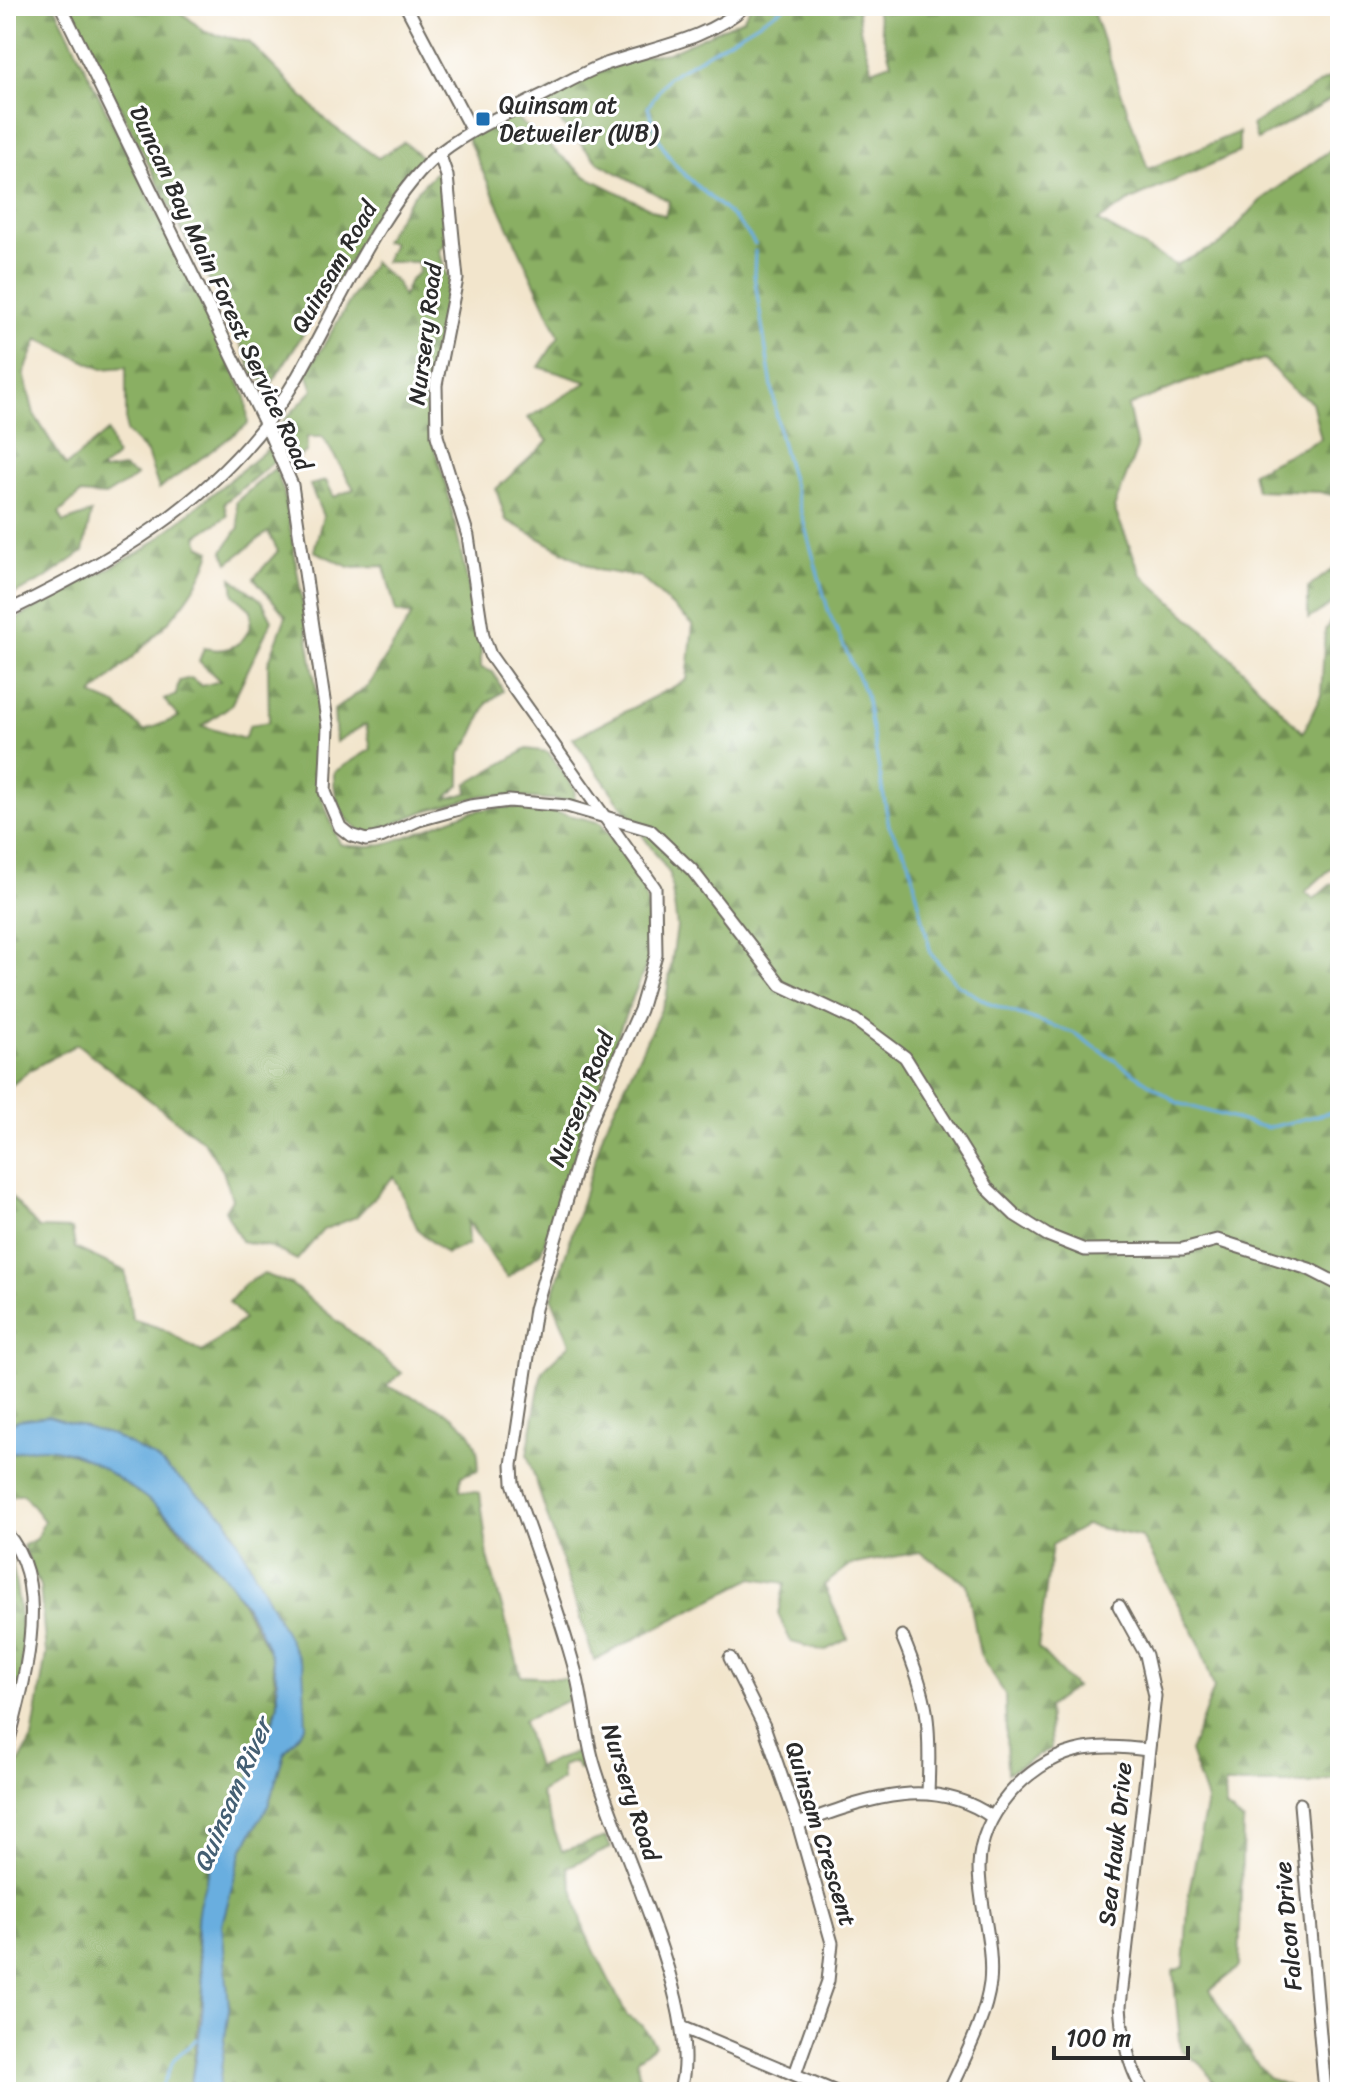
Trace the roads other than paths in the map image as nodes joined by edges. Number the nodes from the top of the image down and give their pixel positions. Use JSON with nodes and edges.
{"nodes":[{"id":1,"x":61,"y":6,"type":"edge"},
{"id":2,"x":406,"y":6,"type":"edge"},
{"id":3,"x":745,"y":6,"type":"edge"},
{"id":4,"x":472,"y":131,"type":"junction"},
{"id":5,"x":439,"y":153,"type":"junction"},
{"id":6,"x":266,"y":425,"type":"junction"},
{"id":7,"x":6,"y":612,"type":"edge"},
{"id":8,"x":602,"y":816,"type":"junction"},
{"id":9,"x":1340,"y":1285,"type":"edge"},
{"id":10,"x":6,"y":1533,"type":"edge"},
{"id":11,"x":1119,"y":1606,"type":"dead end"},
{"id":12,"x":902,"y":1636,"type":"dead end"},
{"id":13,"x":730,"y":1658,"type":"dead end"},
{"id":14,"x":1148,"y":1750,"type":"junction"},
{"id":15,"x":6,"y":1752,"type":"edge"},
{"id":16,"x":928,"y":1793,"type":"junction"},
{"id":17,"x":1300,"y":1804,"type":"dead end"},
{"id":18,"x":992,"y":1817,"type":"junction"},
{"id":19,"x":798,"y":1824,"type":"junction"},
{"id":20,"x":684,"y":2028,"type":"junction"},
{"id":21,"x":795,"y":2074,"type":"junction"},
{"id":22,"x":679,"y":2092,"type":"edge"},
{"id":23,"x":836,"y":2092,"type":"edge"},
{"id":24,"x":949,"y":2092,"type":"edge"},
{"id":25,"x":1144,"y":2092,"type":"edge"},
{"id":26,"x":1325,"y":2092,"type":"edge"}],
"edges":[{"from":1,"to":6,"type":"street","name":"Duncan Bay Main Forest Service Road"},
{"from":2,"to":4,"type":"street"},
{"from":3,"to":4,"type":"street","name":"Quinsam Road"},
{"from":4,"to":5,"type":"street","name":"Quinsam Road"},
{"from":5,"to":6,"type":"street","name":"Quinsam Road"},
{"from":5,"to":8,"type":"street","name":"Nursery Road"},
{"from":6,"to":7,"type":"street","name":"Quinsam Road"},
{"from":6,"to":8,"type":"street","name":"Duncan Bay Main Forest Service Road"},
{"from":8,"to":9,"type":"street","name":"Duncan Bay Main Forest Service Road"},
{"from":8,"to":20,"type":"street","name":"Nursery Road"},
{"from":10,"to":15,"type":"street"},
{"from":11,"to":14,"type":"street","name":"Sea Hawk Drive"},
{"from":12,"to":16,"type":"street"},
{"from":13,"to":19,"type":"street","name":"Quinsam Crescent"},
{"from":14,"to":18,"type":"street"},
{"from":14,"to":25,"type":"street","name":"Sea Hawk Drive"},
{"from":16,"to":18,"type":"street"},
{"from":16,"to":19,"type":"street"},
{"from":17,"to":26,"type":"street","name":"Falcon Drive"},
{"from":18,"to":24,"type":"street"},
{"from":19,"to":21,"type":"street","name":"Quinsam Crescent"},
{"from":20,"to":21,"type":"street"},
{"from":20,"to":22,"type":"street","name":"Nursery Road"},
{"from":21,"to":23,"type":"street"}]}
